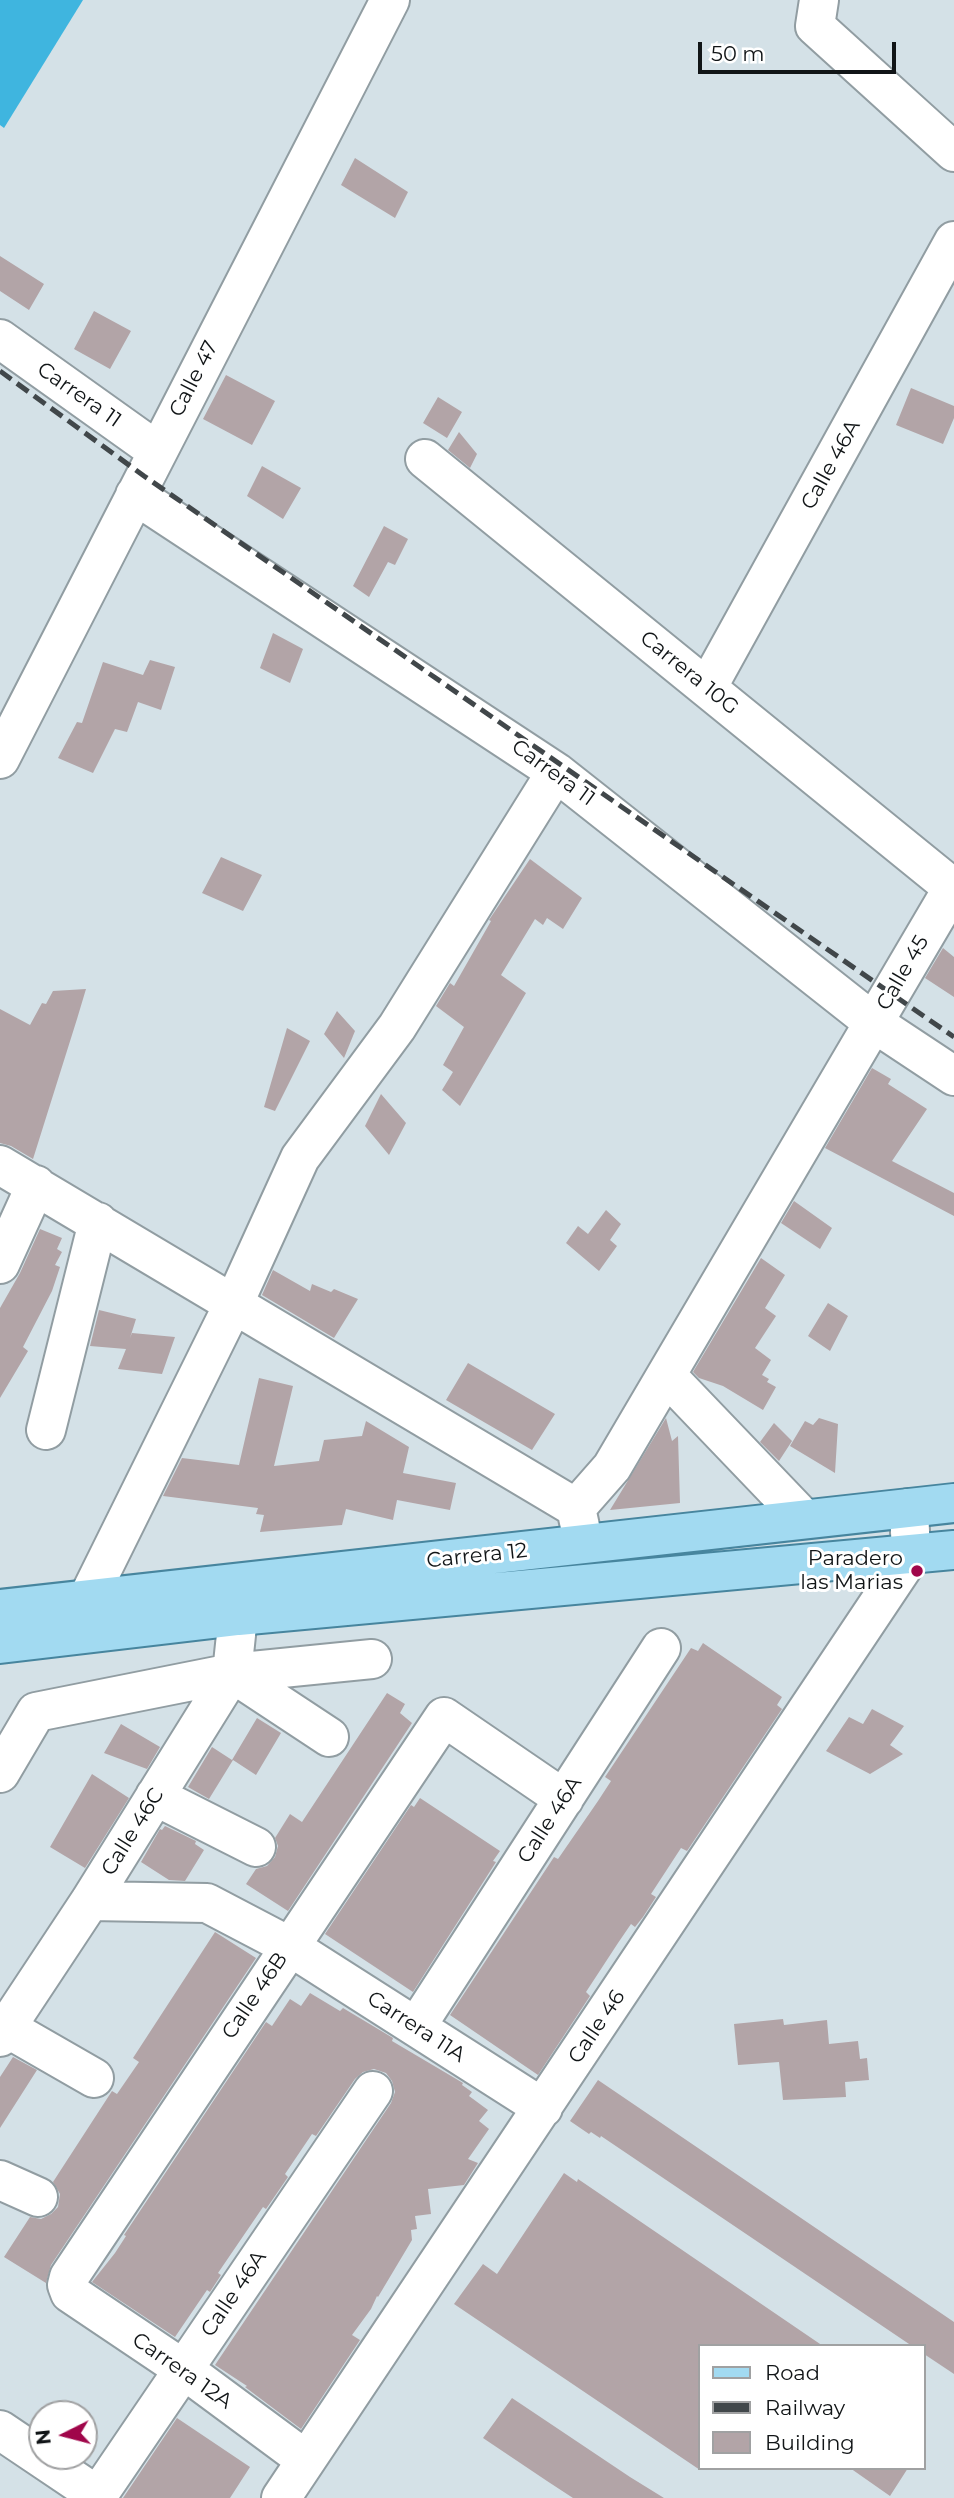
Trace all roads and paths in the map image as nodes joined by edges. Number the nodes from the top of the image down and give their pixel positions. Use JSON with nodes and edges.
{"nodes":[{"id":1,"x":390,"y":0,"type":"edge"},
{"id":2,"x":817,"y":13,"type":"edge"},
{"id":3,"x":954,"y":152,"type":"edge"},
{"id":4,"x":954,"y":241,"type":"edge"},
{"id":5,"x":0,"y":339,"type":"edge"},
{"id":6,"x":157,"y":451,"type":"junction"},
{"id":7,"x":425,"y":459,"type":"dead end"},
{"id":8,"x":135,"y":495,"type":"junction"},
{"id":9,"x":707,"y":688,"type":"junction"},
{"id":10,"x":0,"y":759,"type":"edge"},
{"id":11,"x":555,"y":772,"type":"junction"},
{"id":12,"x":953,"y":887,"type":"edge"},
{"id":13,"x":874,"y":1023,"type":"junction"},
{"id":14,"x":954,"y":1076,"type":"edge"},
{"id":15,"x":0,"y":1165,"type":"edge"},
{"id":16,"x":36,"y":1185,"type":"junction"},
{"id":17,"x":98,"y":1222,"type":"junction"},
{"id":18,"x":0,"y":1264,"type":"edge"},
{"id":19,"x":234,"y":1303,"type":"junction"},
{"id":20,"x":667,"y":1376,"type":"junction"},
{"id":21,"x":46,"y":1430,"type":"dead end"},
{"id":22,"x":954,"y":1503,"type":"edge"},
{"id":23,"x":909,"y":1508,"type":"junction"},
{"id":24,"x":804,"y":1518,"type":"junction"},
{"id":25,"x":579,"y":1526,"type":"junction"},
{"id":26,"x":954,"y":1550,"type":"edge"},
{"id":27,"x":911,"y":1555,"type":"junction"},
{"id":28,"x":87,"y":1600,"type":"junction"},
{"id":29,"x":0,"y":1609,"type":"edge"},
{"id":30,"x":238,"y":1616,"type":"junction"},
{"id":31,"x":0,"y":1644,"type":"edge"},
{"id":32,"x":661,"y":1648,"type":"dead end"},
{"id":33,"x":372,"y":1658,"type":"dead end"},
{"id":34,"x":232,"y":1673,"type":"junction"},
{"id":35,"x":329,"y":1737,"type":"dead end"},
{"id":36,"x":0,"y":1773,"type":"edge"},
{"id":37,"x":155,"y":1796,"type":"junction"},
{"id":38,"x":564,"y":1799,"type":"junction"},
{"id":39,"x":256,"y":1847,"type":"dead end"},
{"id":40,"x":90,"y":1901,"type":"junction"},
{"id":41,"x":289,"y":1946,"type":"junction"},
{"id":42,"x":416,"y":2027,"type":"junction"},
{"id":43,"x":2,"y":2030,"type":"edge"},
{"id":44,"x":94,"y":2078,"type":"dead end"},
{"id":45,"x":373,"y":2091,"type":"dead end"},
{"id":46,"x":543,"y":2108,"type":"junction"},
{"id":47,"x":0,"y":2180,"type":"edge"},
{"id":48,"x":38,"y":2197,"type":"dead end"},
{"id":49,"x":69,"y":2277,"type":"joint"},
{"id":50,"x":183,"y":2369,"type":"junction"},
{"id":51,"x":0,"y":2430,"type":"edge"},
{"id":52,"x":306,"y":2460,"type":"junction"},
{"id":53,"x":97,"y":2497,"type":"edge"},
{"id":54,"x":281,"y":2498,"type":"edge"}],
"edges":[{"from":1,"to":6,"type":"street","name":"Calle 47"},
{"from":2,"to":3,"type":"street"},
{"from":4,"to":9,"type":"street","name":"Calle 46A"},
{"from":5,"to":6,"type":"street","name":"Carrera 11"},
{"from":6,"to":8,"type":"street","name":"Calle 47"},
{"from":7,"to":9,"type":"street","name":"Carrera 10G"},
{"from":8,"to":10,"type":"street","name":"Calle 47"},
{"from":8,"to":11,"type":"street","name":"Carrera 11"},
{"from":9,"to":12,"type":"street","name":"Carrera 10G"},
{"from":11,"to":13,"type":"street","name":"Carrera 11"},
{"from":11,"to":19,"type":"street"},
{"from":12,"to":13,"type":"street","name":"Calle 45"},
{"from":13,"to":14,"type":"street","name":"Carrera 11"},
{"from":13,"to":20,"type":"street","name":"Calle 45"},
{"from":15,"to":16,"type":"street"},
{"from":16,"to":17,"type":"street"},
{"from":16,"to":18,"type":"street"},
{"from":17,"to":19,"type":"street"},
{"from":17,"to":21,"type":"street"},
{"from":19,"to":25,"type":"street"},
{"from":19,"to":28,"type":"street"},
{"from":20,"to":24,"type":"street"},
{"from":20,"to":25,"type":"street","name":"Calle 45"},
{"from":22,"to":23,"type":"main road","name":"Carrera 12"},
{"from":23,"to":24,"type":"main road","name":"Carrera 12"},
{"from":23,"to":27,"type":"street"},
{"from":24,"to":25,"type":"main road","name":"Carrera 12"},
{"from":25,"to":28,"type":"main road","name":"Carrera 12"},
{"from":26,"to":27,"type":"main road","name":"Carrera 12"},
{"from":27,"to":30,"type":"main road","name":"Carrera 12"},
{"from":27,"to":46,"type":"street","name":"Calle 46"},
{"from":28,"to":29,"type":"main road","name":"Carrera 12"},
{"from":30,"to":31,"type":"main road","name":"Carrera 12"},
{"from":30,"to":34,"type":"street","name":"Calle 46C"},
{"from":32,"to":38,"type":"street","name":"Calle 46A"},
{"from":33,"to":34,"type":"street"},
{"from":34,"to":35,"type":"street"},
{"from":34,"to":36,"type":"street"},
{"from":34,"to":37,"type":"street","name":"Calle 46C"},
{"from":37,"to":39,"type":"street"},
{"from":37,"to":40,"type":"street","name":"Calle 46C"},
{"from":38,"to":41,"type":"street","name":"Calle 46B"},
{"from":38,"to":42,"type":"street","name":"Calle 46A"},
{"from":40,"to":41,"type":"street","name":"Carrera 11A"},
{"from":40,"to":43,"type":"street","name":"Calle 46C"},
{"from":41,"to":42,"type":"street","name":"Carrera 11A"},
{"from":41,"to":49,"type":"street","name":"Calle 46B"},
{"from":42,"to":46,"type":"street","name":"Carrera 11A"},
{"from":43,"to":44,"type":"street"},
{"from":45,"to":50,"type":"street","name":"Calle 46A"},
{"from":46,"to":52,"type":"street","name":"Calle 46"},
{"from":47,"to":48,"type":"street"},
{"from":49,"to":50,"type":"street","name":"Carrera 12A"},
{"from":50,"to":52,"type":"street","name":"Carrera 12A"},
{"from":50,"to":53,"type":"street","name":"Calle 46A"},
{"from":51,"to":53,"type":"street"},
{"from":52,"to":54,"type":"street","name":"Calle 46"}]}
